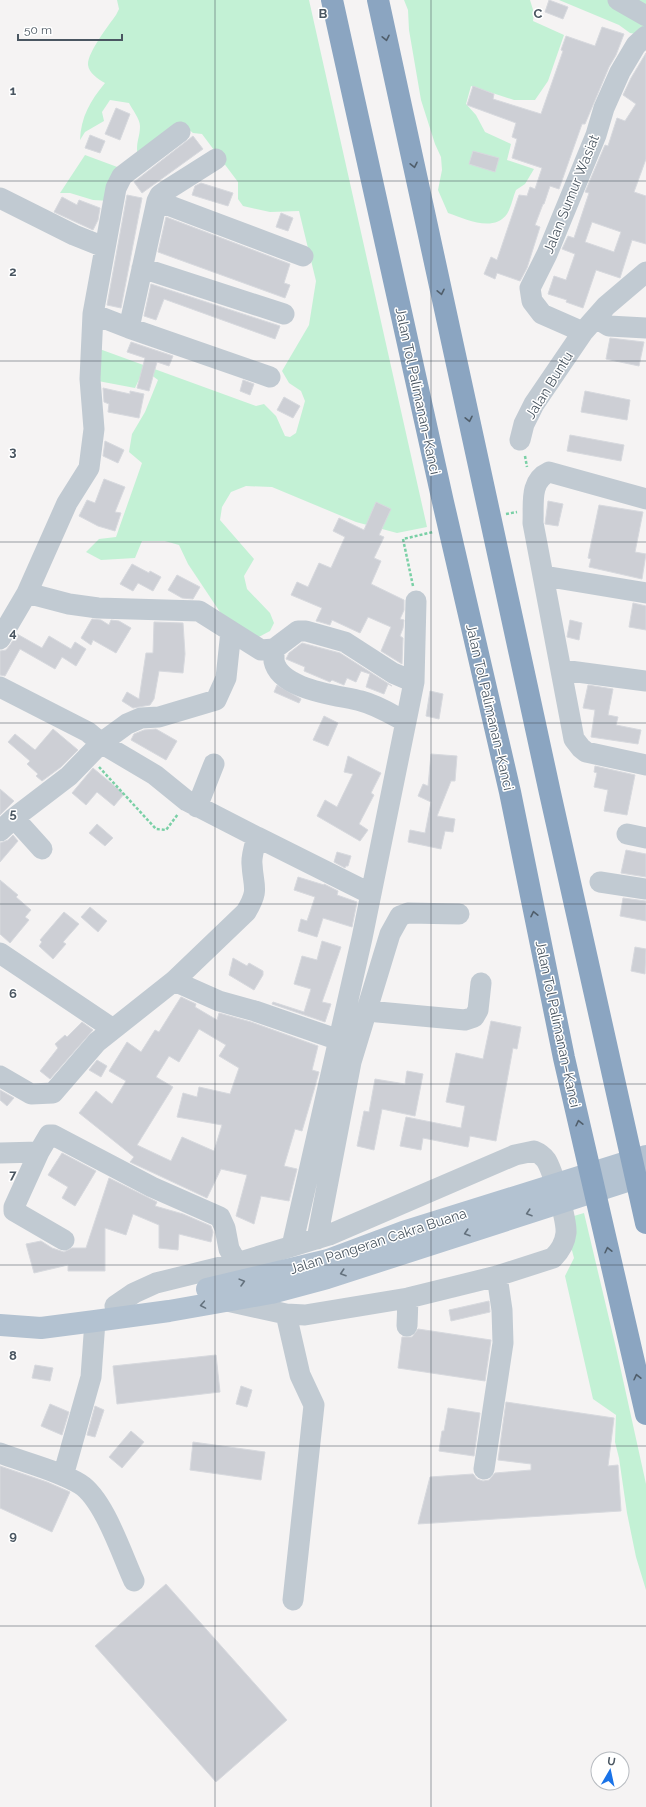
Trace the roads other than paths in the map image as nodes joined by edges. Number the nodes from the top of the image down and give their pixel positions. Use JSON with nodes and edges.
{"nodes":[{"id":1,"x":332,"y":0,"type":"edge"},
{"id":2,"x":378,"y":0,"type":"edge"},
{"id":3,"x":618,"y":0,"type":"edge"},
{"id":4,"x":646,"y":16,"type":"edge"},
{"id":5,"x":646,"y":36,"type":"edge"},
{"id":6,"x":180,"y":132,"type":"dead end"},
{"id":7,"x":216,"y":159,"type":"dead end"},
{"id":8,"x":0,"y":198,"type":"edge"},
{"id":9,"x":157,"y":201,"type":"junction"},
{"id":10,"x":104,"y":247,"type":"junction"},
{"id":11,"x":302,"y":256,"type":"dead end"},
{"id":12,"x":142,"y":268,"type":"junction"},
{"id":13,"x":646,"y":272,"type":"edge"},
{"id":14,"x":93,"y":314,"type":"junction"},
{"id":15,"x":284,"y":314,"type":"dead end"},
{"id":16,"x":597,"y":324,"type":"junction"},
{"id":17,"x":129,"y":328,"type":"junction"},
{"id":18,"x":646,"y":328,"type":"edge"},
{"id":19,"x":270,"y":377,"type":"dead end"},
{"id":20,"x":520,"y":440,"type":"dead end"},
{"id":21,"x":646,"y":498,"type":"edge"},
{"id":22,"x":544,"y":576,"type":"junction"},
{"id":23,"x":27,"y":593,"type":"junction"},
{"id":24,"x":646,"y":593,"type":"edge"},
{"id":25,"x":416,"y":601,"type":"road end"},
{"id":26,"x":231,"y":631,"type":"junction"},
{"id":27,"x":0,"y":639,"type":"edge"},
{"id":28,"x":274,"y":648,"type":"junction"},
{"id":29,"x":562,"y":670,"type":"junction"},
{"id":30,"x":646,"y":681,"type":"edge"},
{"id":31,"x":414,"y":682,"type":"junction"},
{"id":32,"x":0,"y":687,"type":"edge"},
{"id":33,"x":406,"y":722,"type":"junction"},
{"id":34,"x":94,"y":749,"type":"junction"},
{"id":35,"x":214,"y":764,"type":"dead end"},
{"id":36,"x":646,"y":765,"type":"edge"},
{"id":37,"x":192,"y":804,"type":"junction"},
{"id":38,"x":7,"y":824,"type":"edge"},
{"id":39,"x":257,"y":837,"type":"junction"},
{"id":40,"x":42,"y":849,"type":"dead end"},
{"id":41,"x":600,"y":882,"type":"dead end"},
{"id":42,"x":646,"y":889,"type":"edge"},
{"id":43,"x":371,"y":894,"type":"junction"},
{"id":44,"x":460,"y":914,"type":"dead end"},
{"id":45,"x":0,"y":953,"type":"edge"},
{"id":46,"x":174,"y":981,"type":"junction"},
{"id":47,"x":481,"y":983,"type":"dead end"},
{"id":48,"x":366,"y":1011,"type":"junction"},
{"id":49,"x":113,"y":1029,"type":"junction"},
{"id":50,"x":339,"y":1040,"type":"junction"},
{"id":51,"x":0,"y":1076,"type":"edge"},
{"id":52,"x":0,"y":1152,"type":"edge"},
{"id":53,"x":39,"y":1152,"type":"junction"},
{"id":54,"x":646,"y":1156,"type":"edge"},
{"id":55,"x":646,"y":1175,"type":"edge"},
{"id":56,"x":502,"y":1212,"type":"junction"},
{"id":57,"x":646,"y":1223,"type":"edge"},
{"id":58,"x":317,"y":1239,"type":"junction"},
{"id":59,"x":64,"y":1240,"type":"dead end"},
{"id":60,"x":292,"y":1246,"type":"junction"},
{"id":61,"x":237,"y":1263,"type":"junction"},
{"id":62,"x":497,"y":1282,"type":"junction"},
{"id":63,"x":226,"y":1301,"type":"junction"},
{"id":64,"x":115,"y":1306,"type":"junction"},
{"id":65,"x":286,"y":1314,"type":"junction"},
{"id":66,"x":95,"y":1321,"type":"junction"},
{"id":67,"x":6,"y":1325,"type":"edge"},
{"id":68,"x":646,"y":1414,"type":"edge"},
{"id":69,"x":0,"y":1453,"type":"edge"},
{"id":70,"x":484,"y":1469,"type":"dead end"},
{"id":71,"x":63,"y":1476,"type":"junction"},
{"id":72,"x":134,"y":1581,"type":"dead end"},
{"id":73,"x":293,"y":1600,"type":"dead end"}],
"edges":[{"from":68,"to":1,"type":"highway","name":"Jalan Tol Palimanan–Kanci","one_way":true},
{"from":2,"to":57,"type":"highway","one_way":true},
{"from":3,"to":4,"type":"street"},
{"from":5,"to":16,"type":"street","name":"Jalan Sumur Wasiat"},
{"from":6,"to":10,"type":"street"},
{"from":7,"to":9,"type":"street"},
{"from":8,"to":10,"type":"street"},
{"from":9,"to":11,"type":"street"},
{"from":9,"to":12,"type":"street"},
{"from":10,"to":14,"type":"street"},
{"from":12,"to":15,"type":"street"},
{"from":12,"to":17,"type":"street"},
{"from":13,"to":16,"type":"street","name":"Jalan Buntu"},
{"from":14,"to":17,"type":"street"},
{"from":14,"to":23,"type":"street"},
{"from":16,"to":18,"type":"street"},
{"from":16,"to":20,"type":"street","name":"Jalan Buntu"},
{"from":17,"to":19,"type":"street"},
{"from":21,"to":22,"type":"street"},
{"from":22,"to":24,"type":"street"},
{"from":22,"to":29,"type":"street"},
{"from":23,"to":26,"type":"street"},
{"from":23,"to":27,"type":"street"},
{"from":25,"to":31,"type":"street"},
{"from":26,"to":28,"type":"street"},
{"from":26,"to":34,"type":"street"},
{"from":28,"to":31,"type":"street"},
{"from":28,"to":33,"type":"street"},
{"from":29,"to":30,"type":"street"},
{"from":29,"to":36,"type":"street"},
{"from":31,"to":33,"type":"street"},
{"from":32,"to":34,"type":"street"},
{"from":33,"to":43,"type":"street"},
{"from":34,"to":37,"type":"street"},
{"from":34,"to":38,"type":"street"},
{"from":35,"to":37,"type":"street"},
{"from":37,"to":39,"type":"street"},
{"from":38,"to":40,"type":"street"},
{"from":39,"to":43,"type":"street"},
{"from":39,"to":46,"type":"street"},
{"from":41,"to":42,"type":"street"},
{"from":43,"to":50,"type":"street"},
{"from":44,"to":48,"type":"street"},
{"from":45,"to":49,"type":"street"},
{"from":46,"to":49,"type":"street"},
{"from":46,"to":50,"type":"street"},
{"from":47,"to":48,"type":"street"},
{"from":48,"to":58,"type":"street"},
{"from":49,"to":51,"type":"street"},
{"from":50,"to":60,"type":"street"},
{"from":52,"to":53,"type":"street"},
{"from":53,"to":59,"type":"street"},
{"from":53,"to":61,"type":"street"},
{"from":54,"to":56,"type":"main road","name":"Jalan Pangeran Cakra Buana"},
{"from":55,"to":56,"type":"main road","name":"Jalan Pangeran Cakra Buana","one_way":true},
{"from":56,"to":63,"type":"main road","name":"Jalan Pangeran Cakra Buana","one_way":true},
{"from":64,"to":56,"type":"main road","name":"Jalan Pangeran Cakra Buana","one_way":true},
{"from":58,"to":60,"type":"street"},
{"from":58,"to":62,"type":"street"},
{"from":60,"to":61,"type":"street"},
{"from":61,"to":64,"type":"street"},
{"from":62,"to":65,"type":"street"},
{"from":62,"to":70,"type":"street"},
{"from":63,"to":65,"type":"street"},
{"from":63,"to":66,"type":"main road","name":"Jalan Pangeran Cakra Buana","one_way":true},
{"from":64,"to":67,"type":"main road","name":"Jalan Pangeran Cakra Buana"},
{"from":65,"to":73,"type":"street"},
{"from":66,"to":67,"type":"main road","name":"Jalan Pangeran Cakra Buana"},
{"from":66,"to":71,"type":"street"},
{"from":69,"to":71,"type":"street"},
{"from":71,"to":72,"type":"street"}]}
